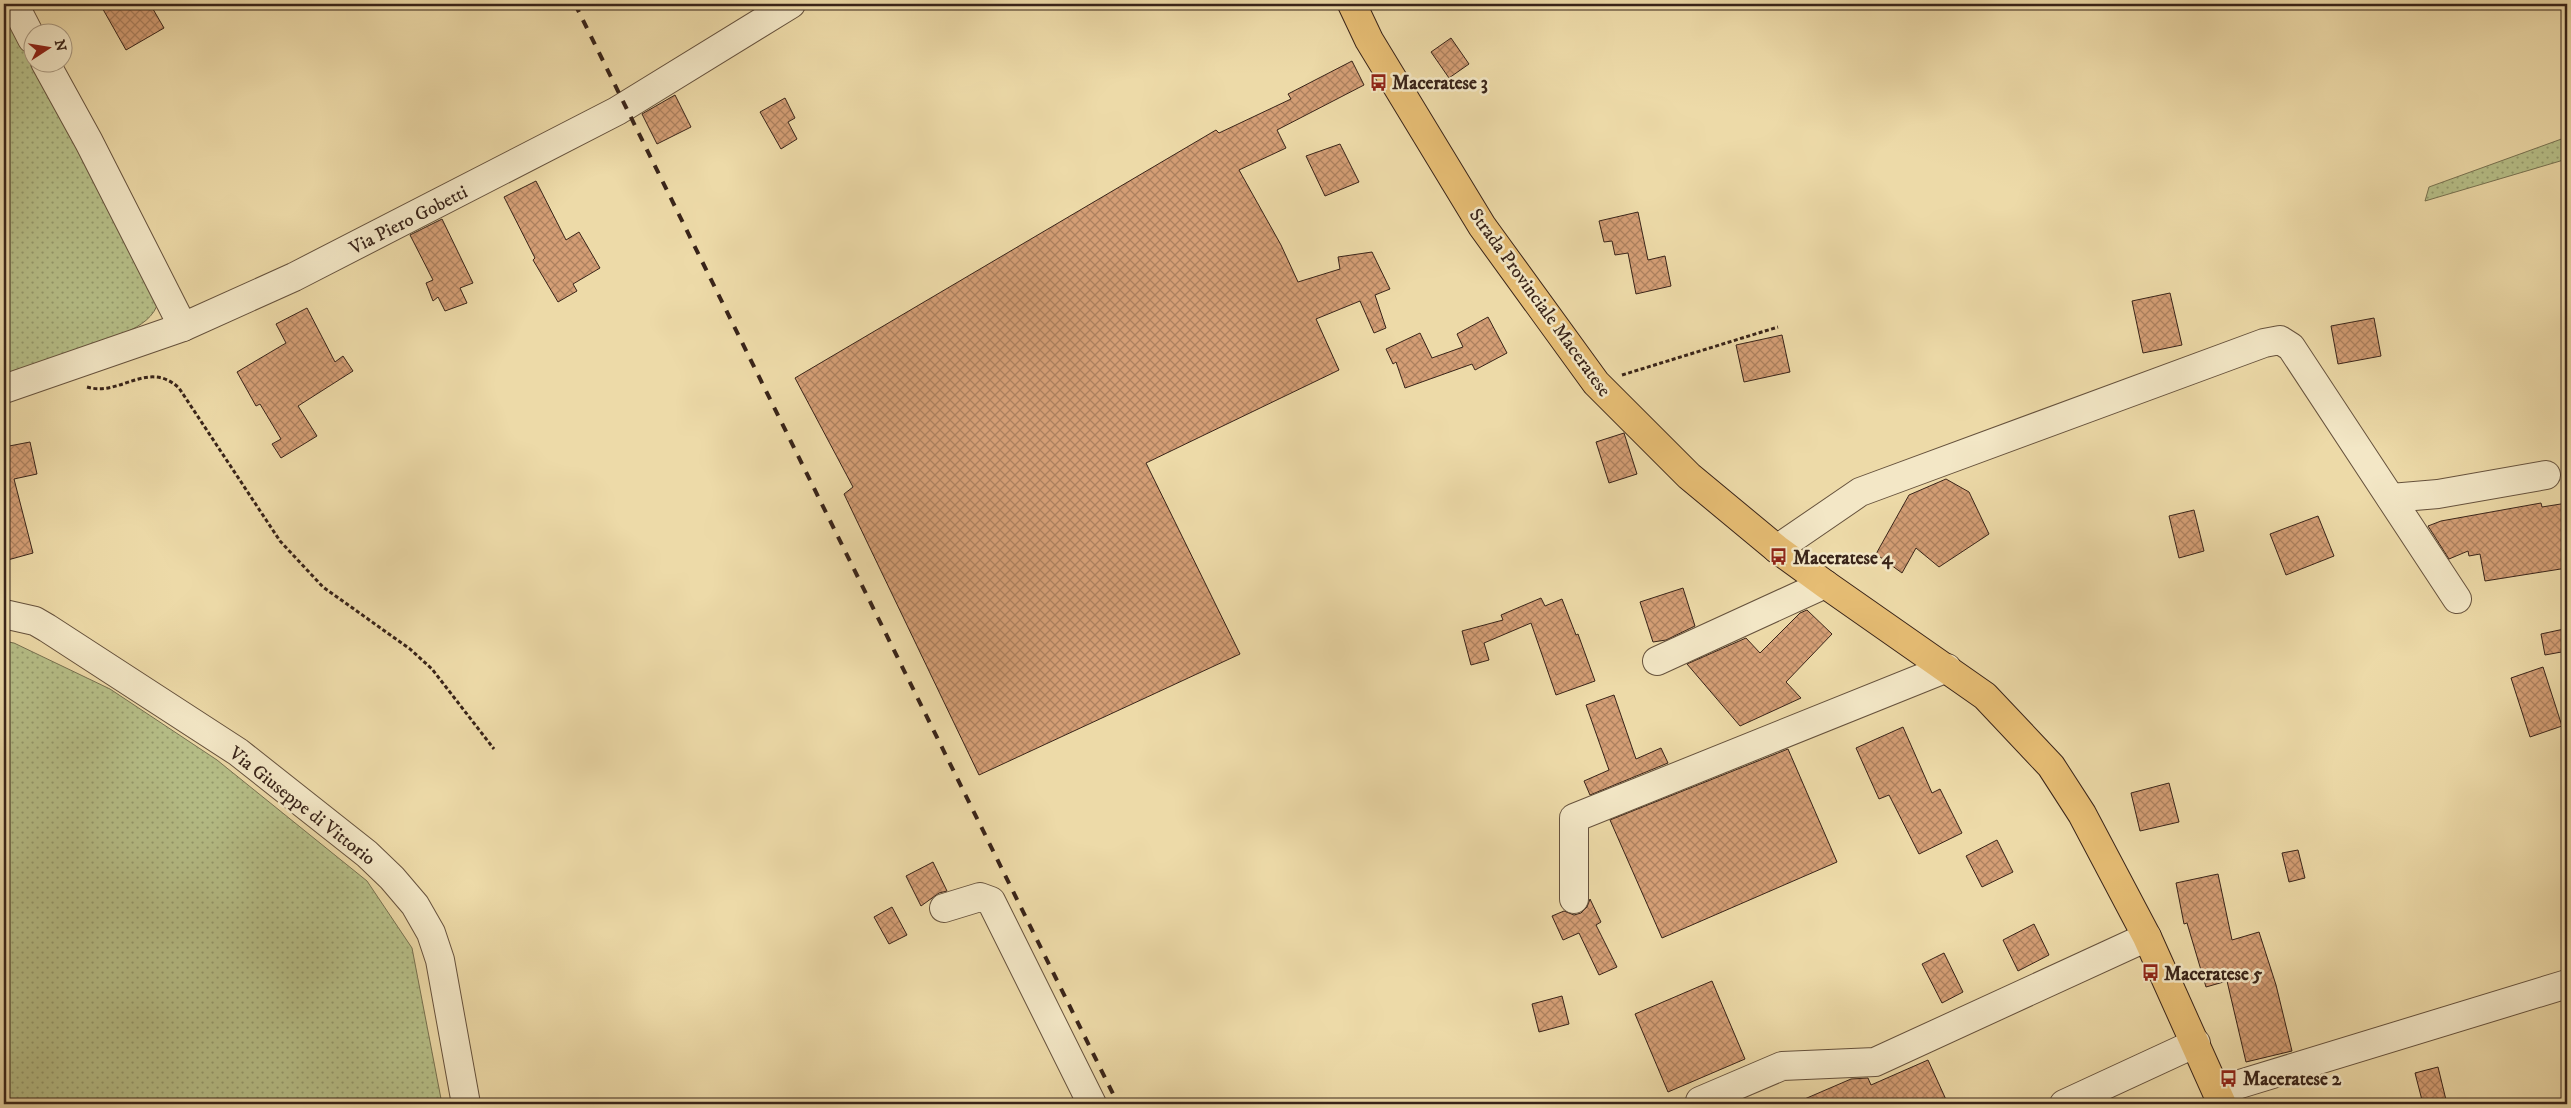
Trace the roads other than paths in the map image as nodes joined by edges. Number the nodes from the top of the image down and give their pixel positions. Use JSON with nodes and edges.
{"nodes":[{"id":1,"x":14,"y":4,"type":"edge"},
{"id":2,"x":790,"y":4,"type":"edge"},
{"id":3,"x":1352,"y":4,"type":"edge"},
{"id":4,"x":23,"y":22,"type":"edge"},
{"id":5,"x":50,"y":72,"type":"edge"},
{"id":6,"x":183,"y":327,"type":"junction"},
{"id":7,"x":4,"y":388,"type":"edge"},
{"id":8,"x":2546,"y":475,"type":"dead end"},
{"id":9,"x":2391,"y":498,"type":"junction"},
{"id":10,"x":1777,"y":549,"type":"junction"},
{"id":11,"x":1824,"y":584,"type":"junction"},
{"id":12,"x":2457,"y":599,"type":"dead end"},
{"id":13,"x":4,"y":614,"type":"edge"},
{"id":14,"x":1657,"y":661,"type":"dead end"},
{"id":15,"x":1947,"y":668,"type":"junction"},
{"id":16,"x":1574,"y":899,"type":"dead end"},
{"id":17,"x":944,"y":908,"type":"dead end"},
{"id":18,"x":2147,"y":937,"type":"junction"},
{"id":19,"x":2567,"y":984,"type":"edge"},
{"id":20,"x":2196,"y":1043,"type":"junction"},
{"id":21,"x":2220,"y":1098,"type":"edge"},
{"id":22,"x":1700,"y":1101,"type":"dead end"},
{"id":23,"x":466,"y":1104,"type":"edge"},
{"id":24,"x":1092,"y":1104,"type":"edge"},
{"id":25,"x":2064,"y":1104,"type":"edge"}],
"edges":[{"from":1,"to":4,"type":"street"},
{"from":2,"to":6,"type":"street","name":"Via Piero Gobetti"},
{"from":3,"to":10,"type":"main road","name":"Strada Provinciale Maceratese"},
{"from":5,"to":6,"type":"street"},
{"from":6,"to":7,"type":"street","name":"Via Piero Gobetti"},
{"from":8,"to":9,"type":"street"},
{"from":9,"to":10,"type":"street"},
{"from":9,"to":12,"type":"street"},
{"from":10,"to":11,"type":"main road","name":"Strada Provinciale Maceratese"},
{"from":11,"to":14,"type":"street"},
{"from":11,"to":15,"type":"main road","name":"Strada Provinciale Maceratese"},
{"from":13,"to":23,"type":"street","name":"Via Giuseppe di Vittorio"},
{"from":15,"to":16,"type":"street"},
{"from":15,"to":18,"type":"main road","name":"Strada Provinciale Maceratese"},
{"from":17,"to":24,"type":"street"},
{"from":18,"to":20,"type":"main road","name":"Strada Provinciale Maceratese"},
{"from":18,"to":22,"type":"street"},
{"from":19,"to":21,"type":"street"},
{"from":20,"to":21,"type":"main road","name":"Strada Provinciale Maceratese"},
{"from":20,"to":25,"type":"street"}]}
